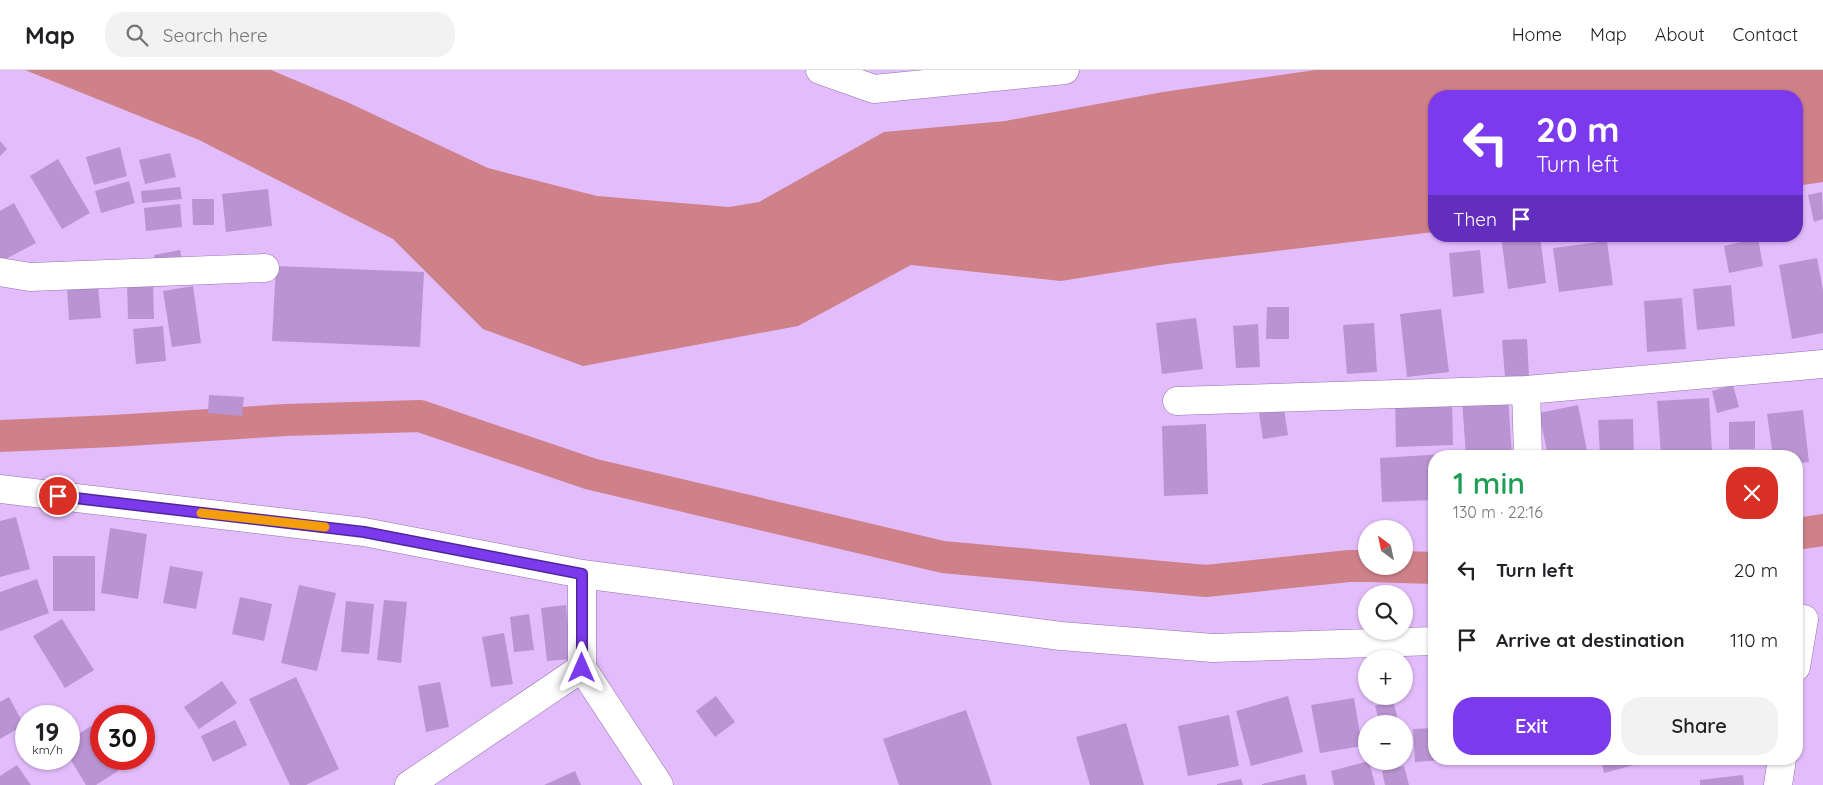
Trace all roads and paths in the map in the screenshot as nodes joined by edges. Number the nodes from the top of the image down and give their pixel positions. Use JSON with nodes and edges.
{"nodes":[{"id":1,"x":820,"y":70,"type":"edge"},
{"id":2,"x":1065,"y":70,"type":"edge"},
{"id":3,"x":265,"y":268,"type":"dead end"},
{"id":4,"x":0,"y":272,"type":"edge"},
{"id":5,"x":1823,"y":364,"type":"edge"},
{"id":6,"x":1526,"y":390,"type":"junction"},
{"id":7,"x":1177,"y":401,"type":"dead end"},
{"id":8,"x":1528,"y":450,"type":"edge"},
{"id":9,"x":0,"y":489,"type":"edge"},
{"id":10,"x":582,"y":574,"type":"junction"},
{"id":11,"x":1808,"y":618,"type":"edge"},
{"id":12,"x":1803,"y":638,"type":"edge"},
{"id":13,"x":1428,"y":641,"type":"edge"},
{"id":14,"x":582,"y":668,"type":"junction"},
{"id":15,"x":1781,"y":765,"type":"edge"},
{"id":16,"x":408,"y":785,"type":"edge"},
{"id":17,"x":659,"y":785,"type":"edge"},
{"id":18,"x":1778,"y":785,"type":"edge"}],
"edges":[{"from":1,"to":2,"type":"street"},
{"from":3,"to":4,"type":"street"},
{"from":5,"to":6,"type":"street"},
{"from":6,"to":7,"type":"street"},
{"from":6,"to":8,"type":"street"},
{"from":9,"to":10,"type":"street"},
{"from":10,"to":13,"type":"street"},
{"from":10,"to":14,"type":"street"},
{"from":11,"to":12,"type":"street"},
{"from":14,"to":16,"type":"street"},
{"from":14,"to":17,"type":"street"},
{"from":15,"to":18,"type":"street"}]}
